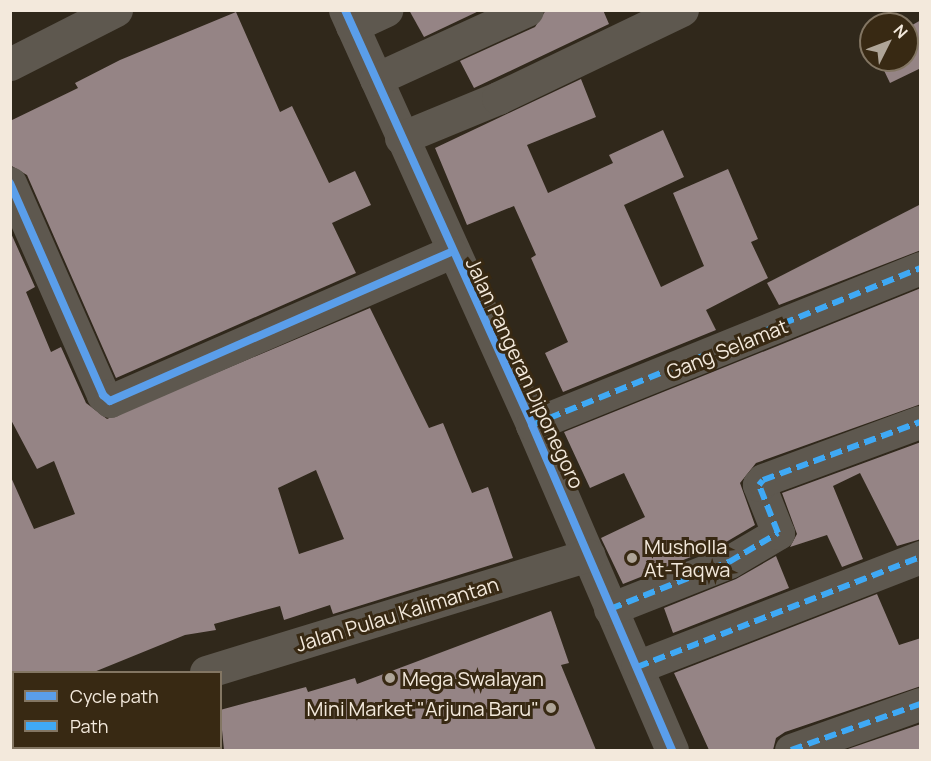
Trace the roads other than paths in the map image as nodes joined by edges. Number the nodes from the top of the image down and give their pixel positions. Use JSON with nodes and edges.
{"nodes":[{"id":1,"x":116,"y":10,"type":"edge"},
{"id":2,"x":386,"y":10,"type":"edge"},
{"id":3,"x":527,"y":10,"type":"edge"},
{"id":4,"x":681,"y":10,"type":"edge"},
{"id":5,"x":348,"y":18,"type":"edge"},
{"id":6,"x":10,"y":64,"type":"edge"},
{"id":7,"x":376,"y":79,"type":"junction"},
{"id":8,"x":401,"y":138,"type":"junction"},
{"id":9,"x":10,"y":183,"type":"edge"},
{"id":10,"x":452,"y":252,"type":"junction"},
{"id":11,"x":921,"y":268,"type":"edge"},
{"id":12,"x":921,"y":422,"type":"edge"},
{"id":13,"x":532,"y":424,"type":"junction"},
{"id":14,"x":588,"y":555,"type":"junction"},
{"id":15,"x":921,"y":556,"type":"edge"},
{"id":16,"x":609,"y":609,"type":"junction"},
{"id":17,"x":637,"y":667,"type":"junction"},
{"id":18,"x":209,"y":671,"type":"edge"},
{"id":19,"x":921,"y":704,"type":"edge"},
{"id":20,"x":672,"y":750,"type":"edge"},
{"id":21,"x":791,"y":750,"type":"edge"}],
"edges":[{"from":1,"to":6,"type":"street"},
{"from":2,"to":5,"type":"street"},
{"from":3,"to":7,"type":"street"},
{"from":4,"to":8,"type":"street"},
{"from":5,"to":7,"type":"street","name":"Jalan Pangeran Diponegoro"},
{"from":7,"to":8,"type":"street","name":"Jalan Pangeran Diponegoro"},
{"from":8,"to":10,"type":"street","name":"Jalan Pangeran Diponegoro"},
{"from":9,"to":10,"type":"street"},
{"from":10,"to":13,"type":"street","name":"Jalan Pangeran Diponegoro"},
{"from":11,"to":13,"type":"street","name":"Gang Selamat"},
{"from":12,"to":16,"type":"street"},
{"from":13,"to":14,"type":"street","name":"Jalan Pangeran Diponegoro"},
{"from":14,"to":16,"type":"street","name":"Jalan Pangeran Diponegoro"},
{"from":14,"to":18,"type":"street","name":"Jalan Pulau Kalimantan"},
{"from":15,"to":17,"type":"street"},
{"from":16,"to":17,"type":"street","name":"Jalan Pangeran Diponegoro"},
{"from":17,"to":20,"type":"street","name":"Jalan Pangeran Diponegoro"},
{"from":19,"to":21,"type":"street"}]}
